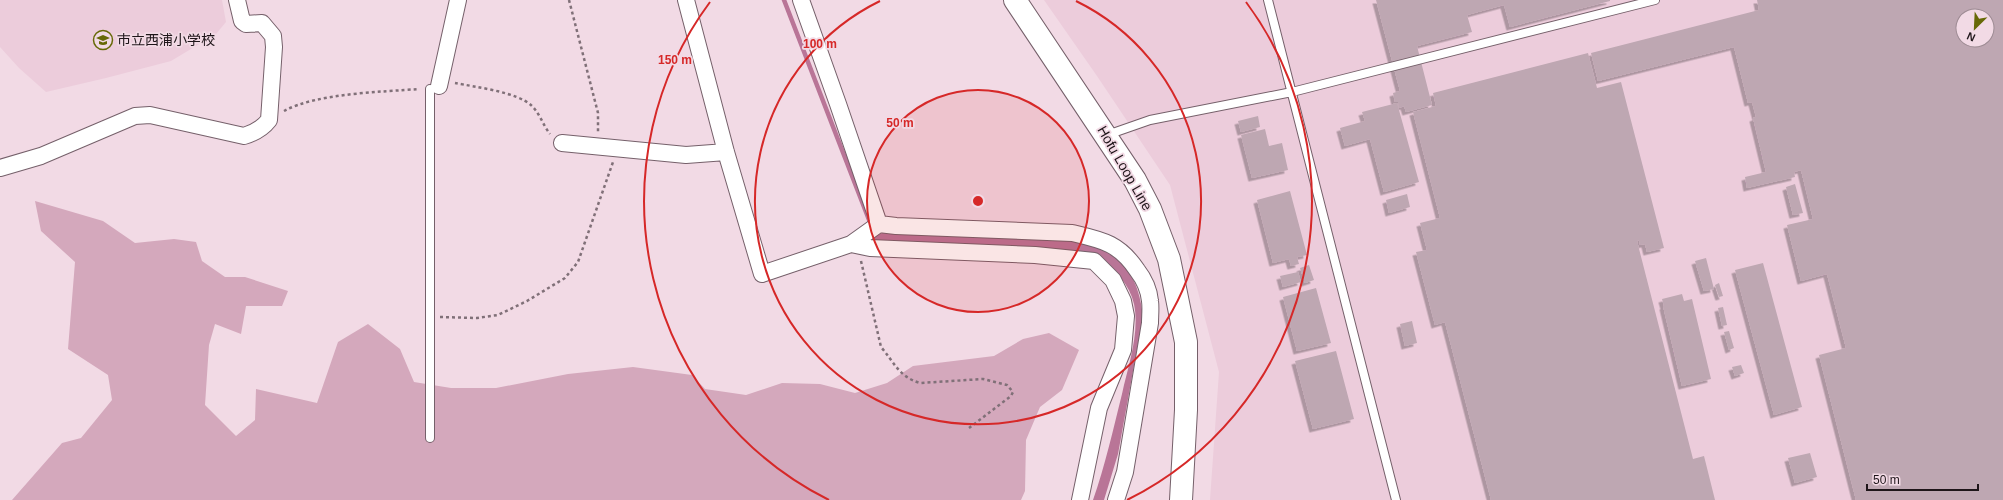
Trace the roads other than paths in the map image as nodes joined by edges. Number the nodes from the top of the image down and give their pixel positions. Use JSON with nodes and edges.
{"nodes":[{"id":1,"x":237,"y":0,"type":"edge"},
{"id":2,"x":458,"y":0,"type":"edge"},
{"id":3,"x":686,"y":0,"type":"edge"},
{"id":4,"x":801,"y":0,"type":"edge"},
{"id":5,"x":1015,"y":0,"type":"edge"},
{"id":6,"x":1268,"y":0,"type":"edge"},
{"id":7,"x":1655,"y":0,"type":"edge"},
{"id":8,"x":434,"y":88,"type":"joint"},
{"id":9,"x":1292,"y":92,"type":"junction"},
{"id":10,"x":1107,"y":135,"type":"junction"},
{"id":11,"x":562,"y":143,"type":"road end"},
{"id":12,"x":726,"y":152,"type":"junction"},
{"id":13,"x":0,"y":168,"type":"edge"},
{"id":14,"x":878,"y":224,"type":"junction"},
{"id":15,"x":854,"y":244,"type":"junction"},
{"id":16,"x":430,"y":438,"type":"dead end"},
{"id":17,"x":1080,"y":500,"type":"edge"},
{"id":18,"x":1116,"y":500,"type":"edge"},
{"id":19,"x":1181,"y":500,"type":"edge"},
{"id":20,"x":1396,"y":500,"type":"edge"}],
"edges":[{"from":1,"to":13,"type":"street"},
{"from":2,"to":8,"type":"street"},
{"from":3,"to":12,"type":"street"},
{"from":4,"to":14,"type":"street"},
{"from":5,"to":10,"type":"main road","name":"Hofu Loop Line"},
{"from":6,"to":9,"type":"lane"},
{"from":7,"to":9,"type":"lane"},
{"from":8,"to":16,"type":"lane"},
{"from":9,"to":10,"type":"lane"},
{"from":9,"to":20,"type":"lane"},
{"from":10,"to":19,"type":"main road","name":"Hofu Loop Line"},
{"from":11,"to":12,"type":"street"},
{"from":12,"to":15,"type":"street"},
{"from":14,"to":15,"type":"street"},
{"from":14,"to":18,"type":"street"},
{"from":15,"to":17,"type":"street"}]}
